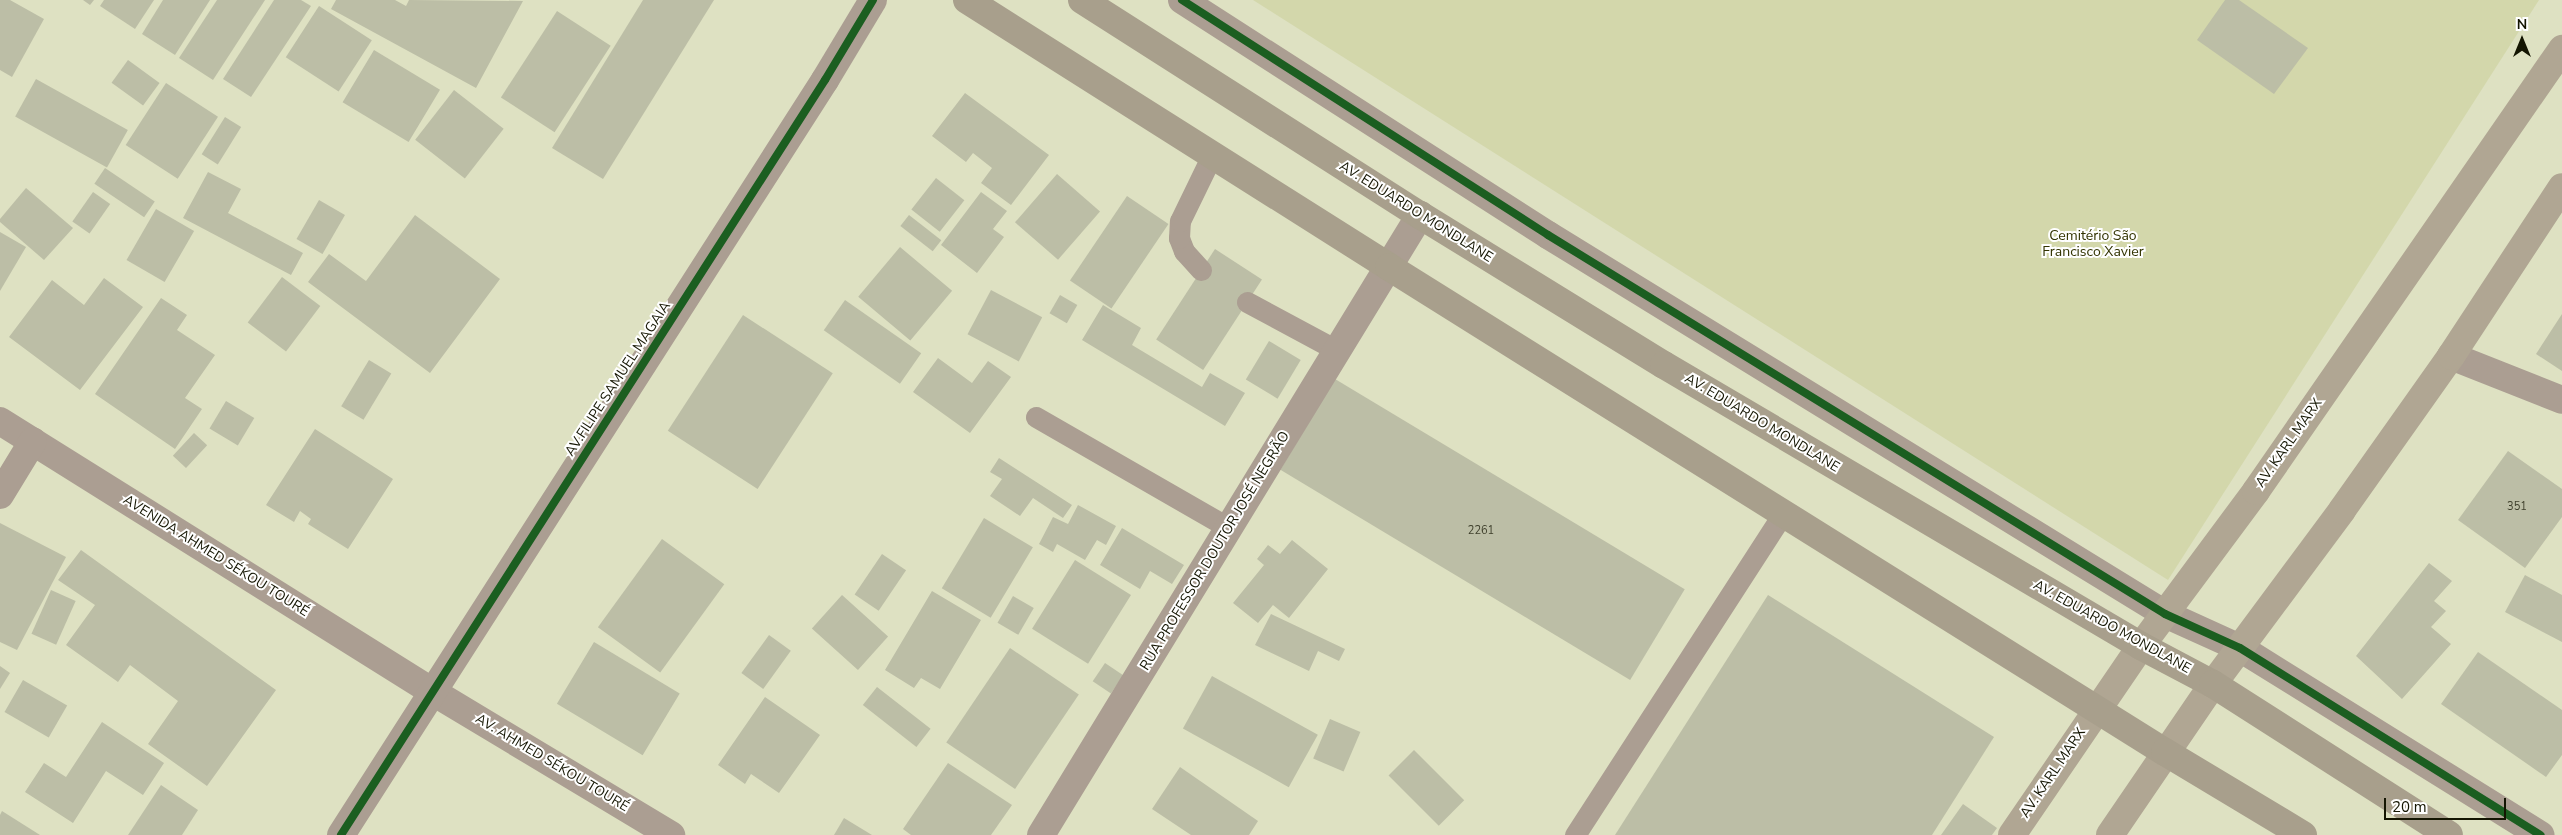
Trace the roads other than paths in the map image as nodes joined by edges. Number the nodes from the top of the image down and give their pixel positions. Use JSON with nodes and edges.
{"nodes":[{"id":1,"x":873,"y":0,"type":"edge"},
{"id":2,"x":967,"y":0,"type":"edge"},
{"id":3,"x":1082,"y":0,"type":"edge"},
{"id":4,"x":1182,"y":0,"type":"edge"},
{"id":5,"x":2562,"y":49,"type":"edge"},
{"id":6,"x":1212,"y":155,"type":"junction"},
{"id":7,"x":2562,"y":187,"type":"edge"},
{"id":8,"x":1420,"y":215,"type":"junction"},
{"id":9,"x":1390,"y":267,"type":"junction"},
{"id":10,"x":1201,"y":270,"type":"dead end"},
{"id":11,"x":1247,"y":302,"type":"dead end"},
{"id":12,"x":1338,"y":351,"type":"junction"},
{"id":13,"x":2451,"y":356,"type":"junction"},
{"id":14,"x":2562,"y":400,"type":"edge"},
{"id":15,"x":1036,"y":417,"type":"dead end"},
{"id":16,"x":0,"y":420,"type":"edge"},
{"id":17,"x":33,"y":441,"type":"junction"},
{"id":18,"x":0,"y":495,"type":"edge"},
{"id":19,"x":1783,"y":513,"type":"junction"},
{"id":20,"x":1230,"y":528,"type":"junction"},
{"id":21,"x":2165,"y":614,"type":"junction"},
{"id":22,"x":2141,"y":646,"type":"junction"},
{"id":23,"x":2240,"y":648,"type":"junction"},
{"id":24,"x":2213,"y":684,"type":"junction"},
{"id":25,"x":433,"y":692,"type":"junction"},
{"id":26,"x":2097,"y":708,"type":"junction"},
{"id":27,"x":2165,"y":752,"type":"junction"},
{"id":28,"x":2441,"y":830,"type":"edge"},
{"id":29,"x":341,"y":835,"type":"edge"},
{"id":30,"x":671,"y":835,"type":"edge"},
{"id":31,"x":1041,"y":835,"type":"edge"},
{"id":32,"x":1575,"y":835,"type":"edge"},
{"id":33,"x":2012,"y":835,"type":"edge"},
{"id":34,"x":2110,"y":835,"type":"edge"},
{"id":35,"x":2303,"y":835,"type":"edge"},
{"id":36,"x":2541,"y":835,"type":"edge"}],
"edges":[{"from":1,"to":25,"type":"street","name":"AV.FILIPE SAMUEL MAGAIA"},
{"from":2,"to":6,"type":"main road"},
{"from":3,"to":8,"type":"main road","name":"AV. EDUARDO MONDLANE"},
{"from":4,"to":21,"type":"street"},
{"from":5,"to":21,"type":"street","name":"AV. KARL MARX"},
{"from":6,"to":9,"type":"main road"},
{"from":6,"to":10,"type":"lane"},
{"from":7,"to":13,"type":"street"},
{"from":8,"to":9,"type":"street","name":"RUA PROFESSOR DOUTOR JOSÉ NEGRÃO"},
{"from":8,"to":22,"type":"main road","name":"AV. EDUARDO MONDLANE"},
{"from":9,"to":12,"type":"street","name":"RUA PROFESSOR DOUTOR JOSÉ NEGRÃO"},
{"from":9,"to":19,"type":"main road"},
{"from":11,"to":12,"type":"lane"},
{"from":12,"to":20,"type":"street","name":"RUA PROFESSOR DOUTOR JOSÉ NEGRÃO"},
{"from":13,"to":14,"type":"street"},
{"from":13,"to":23,"type":"street"},
{"from":15,"to":20,"type":"lane"},
{"from":16,"to":17,"type":"street","name":"AVENIDA AHMED SÉKOU TOURÉ"},
{"from":17,"to":18,"type":"street"},
{"from":17,"to":25,"type":"street","name":"AVENIDA AHMED SÉKOU TOURÉ"},
{"from":19,"to":26,"type":"main road"},
{"from":19,"to":32,"type":"lane"},
{"from":20,"to":31,"type":"street","name":"RUA PROFESSOR DOUTOR JOSÉ NEGRÃO"},
{"from":21,"to":22,"type":"street","name":"AV. KARL MARX"},
{"from":21,"to":23,"type":"street"},
{"from":22,"to":24,"type":"main road","name":"AV. EDUARDO MONDLANE"},
{"from":22,"to":26,"type":"street","name":"AV. KARL MARX"},
{"from":23,"to":24,"type":"street"},
{"from":23,"to":36,"type":"street"},
{"from":24,"to":27,"type":"street"},
{"from":24,"to":28,"type":"main road","name":"AV. EDUARDO MONDLANE"},
{"from":25,"to":29,"type":"street","name":"AV.FILIPE SAMUEL MAGAIA"},
{"from":25,"to":30,"type":"street","name":"AV. AHMED SÉKOU TOURÉ"},
{"from":26,"to":27,"type":"main road"},
{"from":26,"to":33,"type":"street","name":"AV. KARL MARX"},
{"from":27,"to":34,"type":"street"},
{"from":27,"to":35,"type":"main road"}]}
